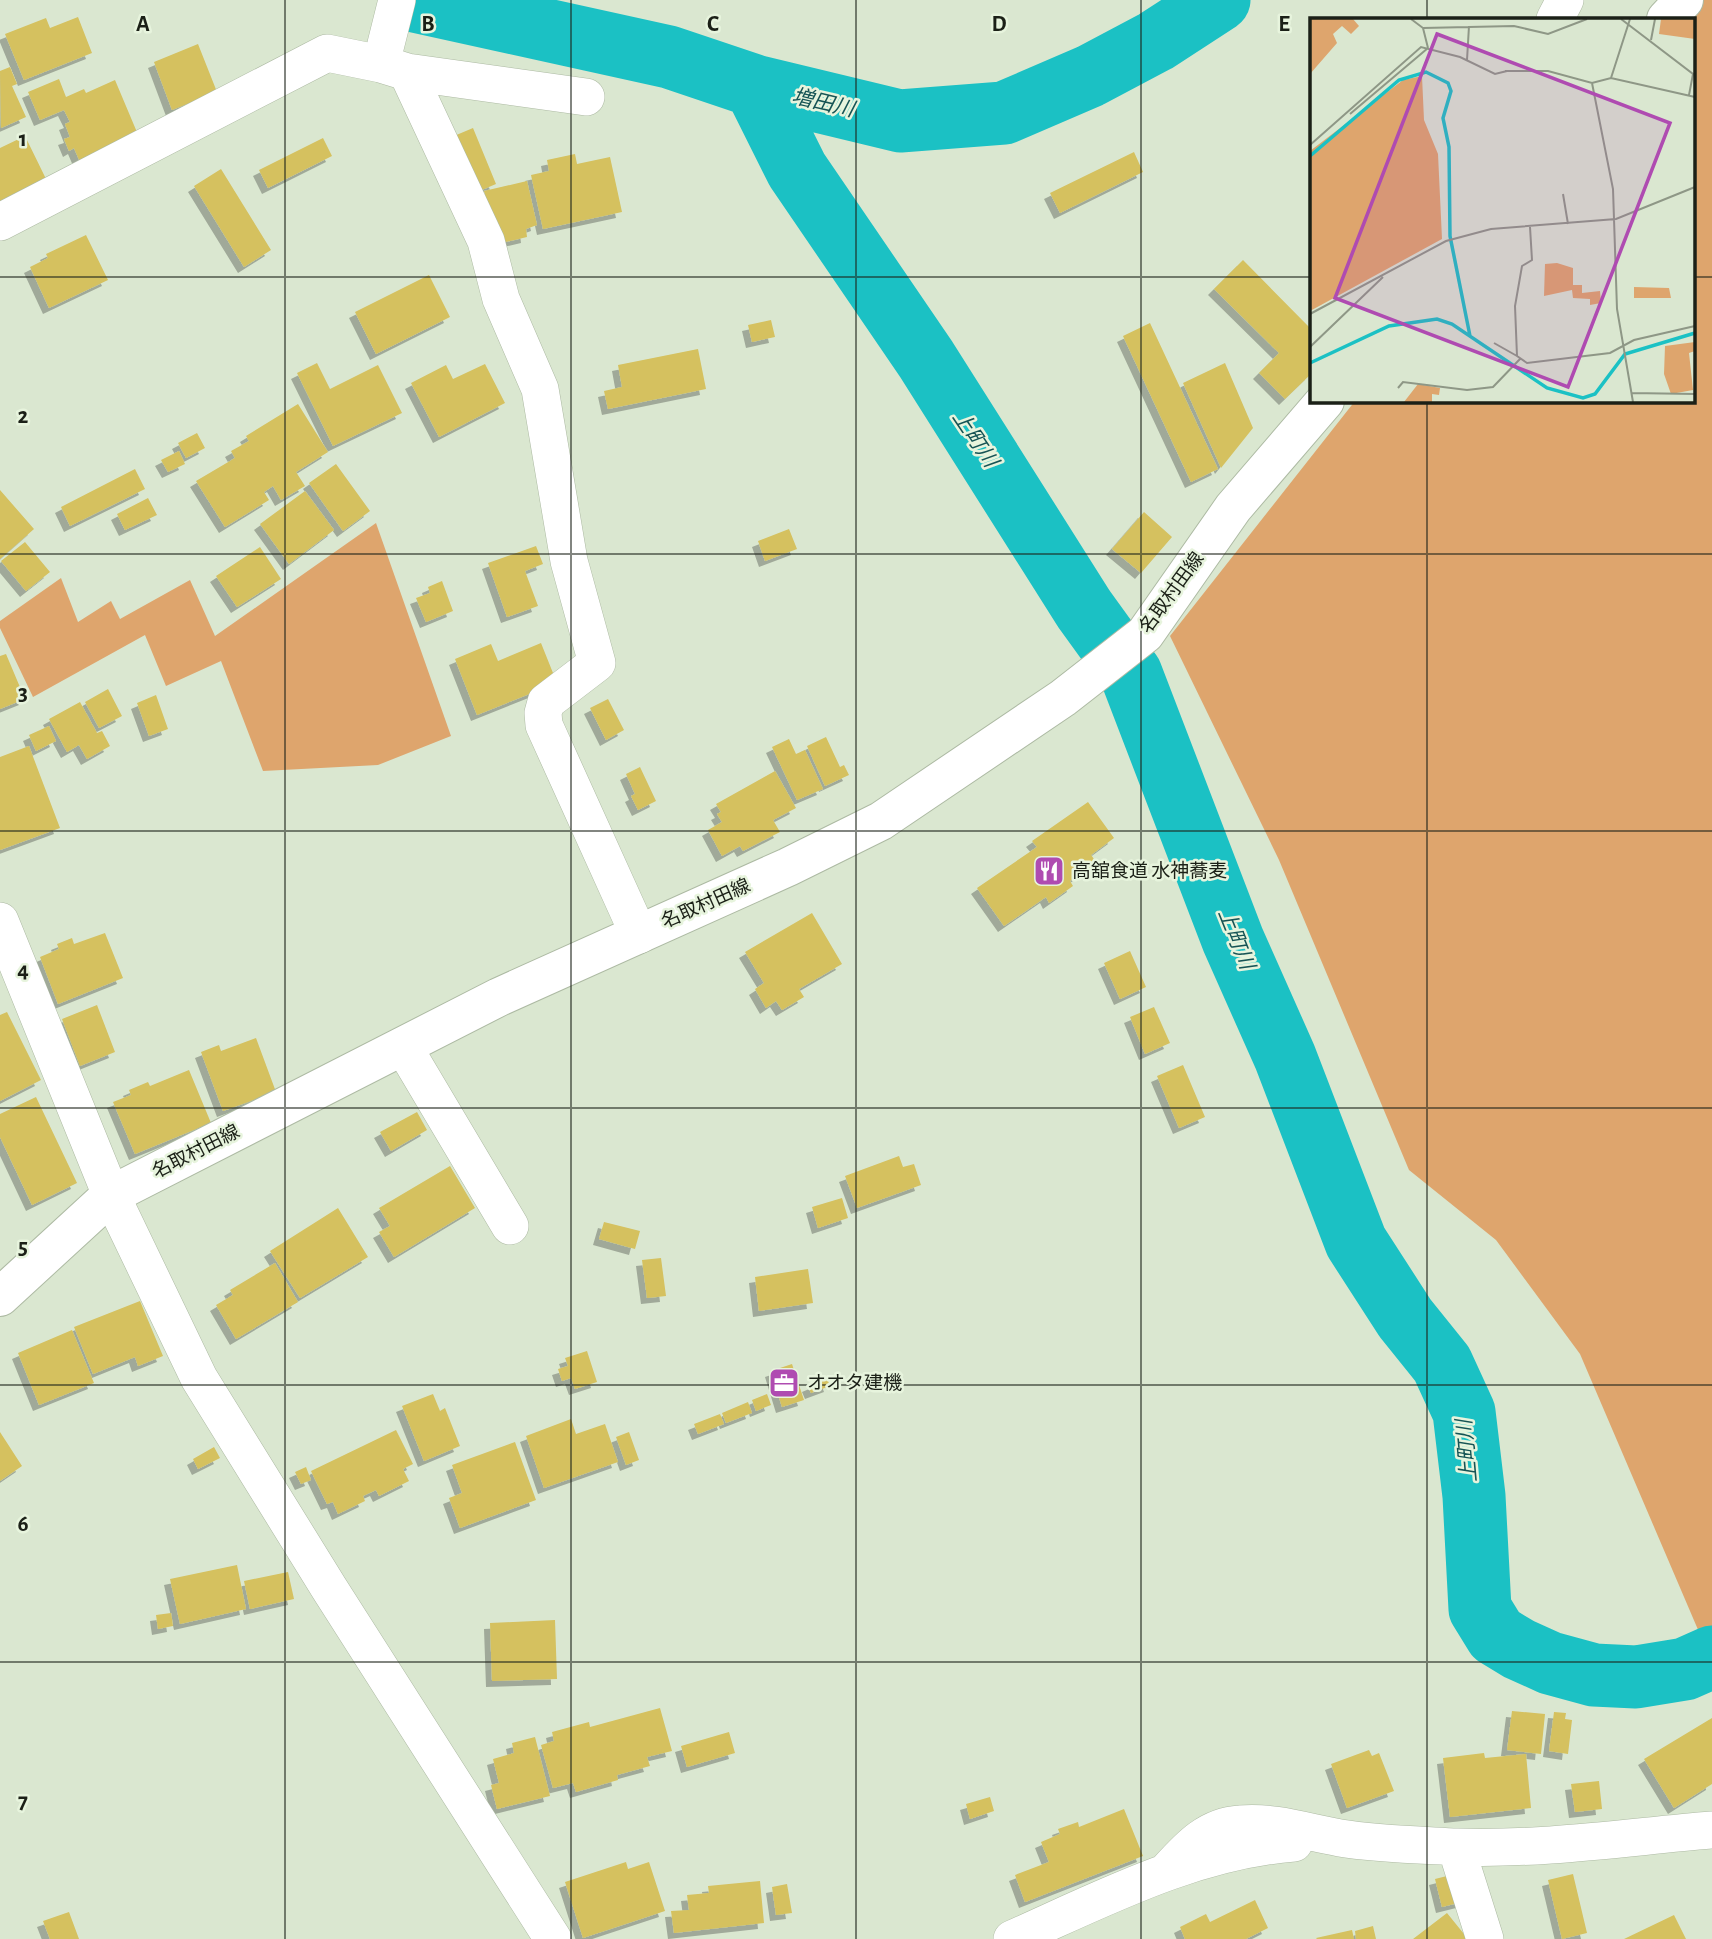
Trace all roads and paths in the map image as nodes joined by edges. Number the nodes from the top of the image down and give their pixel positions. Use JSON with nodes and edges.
{"nodes":[{"id":1,"x":397,"y":0,"type":"edge"},
{"id":2,"x":1565,"y":0,"type":"edge"},
{"id":3,"x":1684,"y":0,"type":"edge"},
{"id":4,"x":1556,"y":18,"type":"edge"},
{"id":5,"x":1667,"y":18,"type":"edge"},
{"id":6,"x":391,"y":61,"type":"junction"},
{"id":7,"x":586,"y":97,"type":"dead end"},
{"id":8,"x":0,"y":222,"type":"edge"},
{"id":9,"x":1324,"y":402,"type":"edge"},
{"id":10,"x":0,"y":921,"type":"edge"},
{"id":11,"x":639,"y":934,"type":"junction"},
{"id":12,"x":403,"y":1046,"type":"junction"},
{"id":13,"x":111,"y":1195,"type":"junction"},
{"id":14,"x":510,"y":1226,"type":"dead end"},
{"id":15,"x":0,"y":1297,"type":"edge"},
{"id":16,"x":1712,"y":1830,"type":"edge"},
{"id":17,"x":1456,"y":1847,"type":"junction"},
{"id":18,"x":554,"y":1939,"type":"edge"},
{"id":19,"x":1012,"y":1939,"type":"edge"},
{"id":20,"x":1485,"y":1939,"type":"edge"}],
"edges":[{"from":1,"to":6,"type":"street"},
{"from":2,"to":4,"type":"street"},
{"from":3,"to":5,"type":"main road"},
{"from":6,"to":7,"type":"street"},
{"from":6,"to":8,"type":"street"},
{"from":6,"to":11,"type":"street"},
{"from":9,"to":11,"type":"main road","name":"名取村田線"},
{"from":10,"to":13,"type":"street"},
{"from":11,"to":12,"type":"main road","name":"名取村田線"},
{"from":12,"to":13,"type":"main road","name":"名取村田線"},
{"from":12,"to":14,"type":"street"},
{"from":13,"to":15,"type":"main road","name":"名取村田線"},
{"from":13,"to":18,"type":"street"},
{"from":16,"to":17,"type":"street"},
{"from":17,"to":19,"type":"street"},
{"from":17,"to":20,"type":"street"}]}
